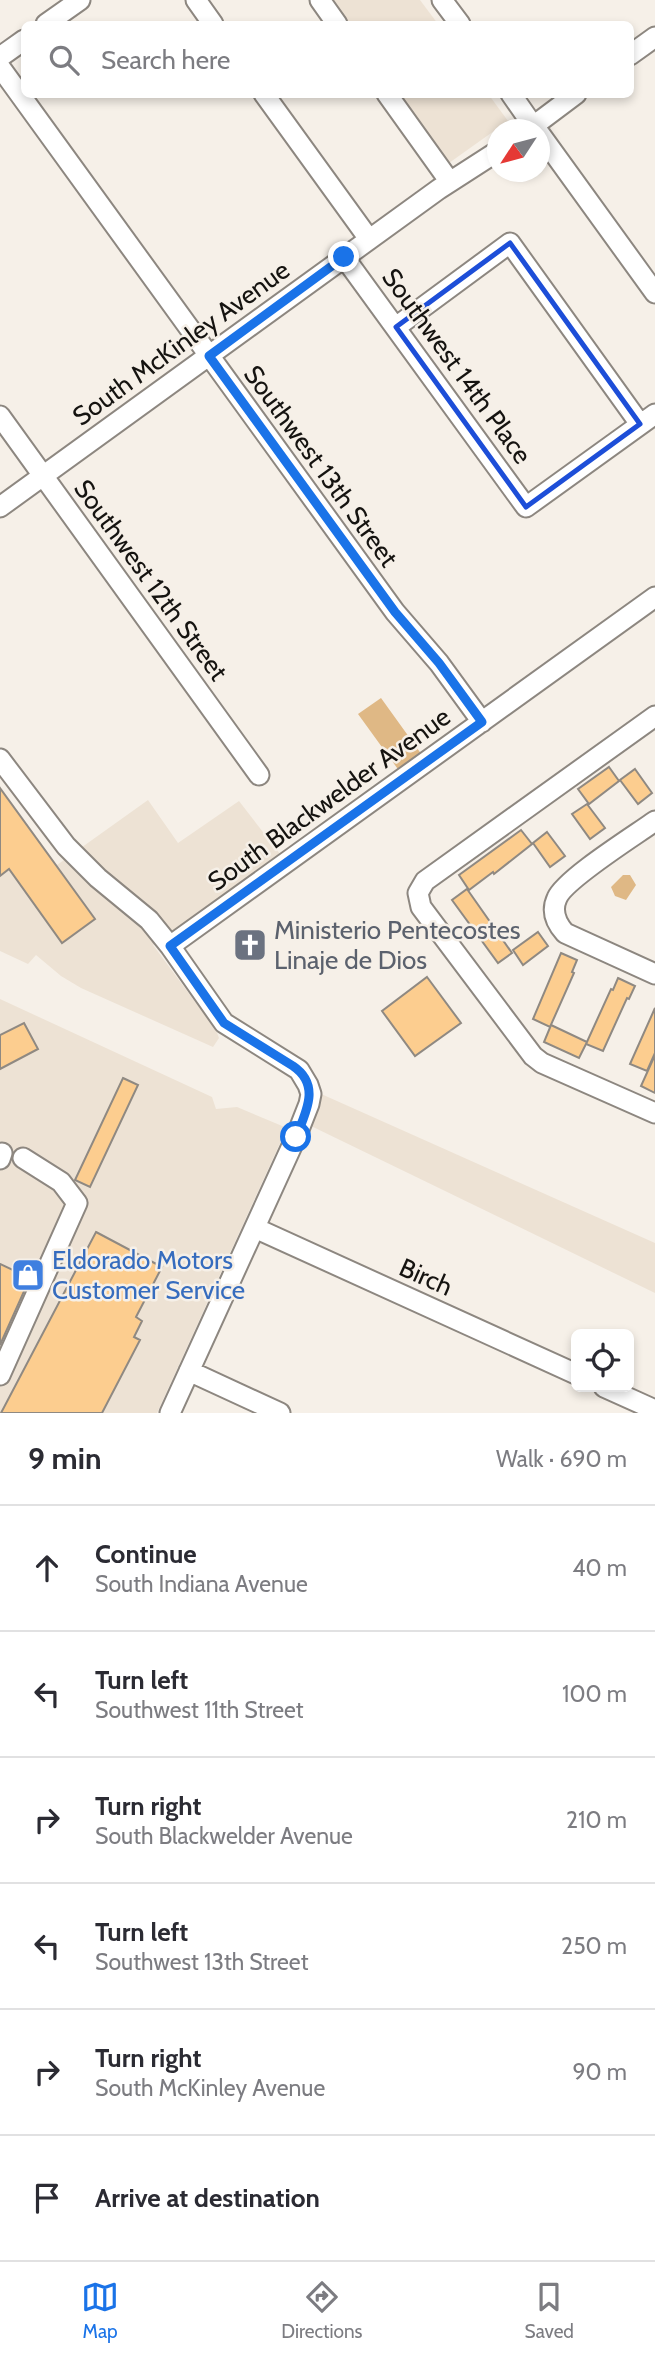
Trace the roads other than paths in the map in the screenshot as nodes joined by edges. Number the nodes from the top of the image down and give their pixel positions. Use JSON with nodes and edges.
{"nodes":[{"id":1,"x":80,"y":0,"type":"edge"},
{"id":2,"x":196,"y":0,"type":"edge"},
{"id":3,"x":320,"y":0,"type":"edge"},
{"id":4,"x":442,"y":0,"type":"edge"},
{"id":5,"x":50,"y":21,"type":"edge"},
{"id":6,"x":212,"y":21,"type":"edge"},
{"id":7,"x":335,"y":21,"type":"edge"},
{"id":8,"x":458,"y":21,"type":"edge"},
{"id":9,"x":655,"y":37,"type":"edge"},
{"id":10,"x":21,"y":42,"type":"edge"},
{"id":11,"x":634,"y":53,"type":"edge"},
{"id":12,"x":0,"y":57,"type":"edge"},
{"id":13,"x":0,"y":67,"type":"edge"},
{"id":14,"x":21,"y":96,"type":"edge"},
{"id":15,"x":22,"y":98,"type":"edge"},
{"id":16,"x":267,"y":98,"type":"edge"},
{"id":17,"x":390,"y":98,"type":"edge"},
{"id":18,"x":513,"y":98,"type":"edge"},
{"id":19,"x":571,"y":98,"type":"edge"},
{"id":20,"x":527,"y":119,"type":"edge"},
{"id":21,"x":547,"y":119,"type":"edge"},
{"id":22,"x":550,"y":152,"type":"edge"},
{"id":23,"x":487,"y":158,"type":"edge"},
{"id":24,"x":450,"y":182,"type":"junction"},
{"id":25,"x":369,"y":239,"type":"junction"},
{"id":26,"x":344,"y":257,"type":"junction"},
{"id":27,"x":655,"y":293,"type":"edge"},
{"id":28,"x":396,"y":327,"type":"junction"},
{"id":29,"x":209,"y":356,"type":"junction"},
{"id":30,"x":0,"y":416,"type":"edge"},
{"id":31,"x":648,"y":419,"type":"edge"},
{"id":32,"x":43,"y":476,"type":"junction"},
{"id":33,"x":0,"y":507,"type":"edge"},
{"id":34,"x":655,"y":597,"type":"edge"},
{"id":35,"x":655,"y":716,"type":"edge"},
{"id":36,"x":482,"y":722,"type":"junction"},
{"id":37,"x":0,"y":759,"type":"edge"},
{"id":38,"x":259,"y":775,"type":"dead end"},
{"id":39,"x":655,"y":821,"type":"edge"},
{"id":40,"x":170,"y":946,"type":"junction"},
{"id":41,"x":655,"y":974,"type":"edge"},
{"id":42,"x":655,"y":1113,"type":"edge"},
{"id":43,"x":23,"y":1158,"type":"dead end"},
{"id":44,"x":255,"y":1228,"type":"junction"},
{"id":45,"x":189,"y":1371,"type":"junction"},
{"id":46,"x":571,"y":1372,"type":"edge"},
{"id":47,"x":0,"y":1375,"type":"edge"},
{"id":48,"x":615,"y":1392,"type":"edge"},
{"id":49,"x":655,"y":1410,"type":"edge"},
{"id":50,"x":170,"y":1413,"type":"edge"},
{"id":51,"x":280,"y":1413,"type":"edge"}],
"edges":[{"from":1,"to":5,"type":"street"},
{"from":2,"to":6,"type":"street"},
{"from":3,"to":7,"type":"street"},
{"from":4,"to":8,"type":"street"},
{"from":9,"to":11,"type":"street"},
{"from":10,"to":12,"type":"street"},
{"from":13,"to":14,"type":"street","name":"Southwest 13th Street"},
{"from":15,"to":29,"type":"street","name":"Southwest 13th Street"},
{"from":16,"to":25,"type":"street"},
{"from":17,"to":24,"type":"street"},
{"from":18,"to":20,"type":"street"},
{"from":19,"to":21,"type":"street"},
{"from":22,"to":27,"type":"street"},
{"from":23,"to":24,"type":"street","name":"South McKinley Avenue"},
{"from":24,"to":25,"type":"street","name":"South McKinley Avenue"},
{"from":25,"to":26,"type":"street","name":"South McKinley Avenue"},
{"from":26,"to":28,"type":"street","name":"Southwest 14th Place"},
{"from":26,"to":29,"type":"street","name":"South McKinley Avenue"},
{"from":28,"to":31,"type":"street"},
{"from":28,"to":31,"type":"street","name":"Southwest 14th Place"},
{"from":29,"to":32,"type":"street","name":"South McKinley Avenue"},
{"from":29,"to":36,"type":"street","name":"Southwest 13th Street"},
{"from":30,"to":32,"type":"street","name":"Southwest 12th Street"},
{"from":32,"to":33,"type":"street","name":"South McKinley Avenue"},
{"from":32,"to":38,"type":"street","name":"Southwest 12th Street"},
{"from":34,"to":36,"type":"street","name":"South Blackwelder Avenue"},
{"from":35,"to":42,"type":"street"},
{"from":36,"to":40,"type":"street","name":"South Blackwelder Avenue"},
{"from":37,"to":40,"type":"street"},
{"from":39,"to":41,"type":"street"},
{"from":40,"to":44,"type":"street"},
{"from":43,"to":47,"type":"street"},
{"from":44,"to":45,"type":"street"},
{"from":44,"to":46,"type":"street","name":"Birch"},
{"from":45,"to":50,"type":"street"},
{"from":45,"to":51,"type":"street"},
{"from":48,"to":49,"type":"street"}]}
